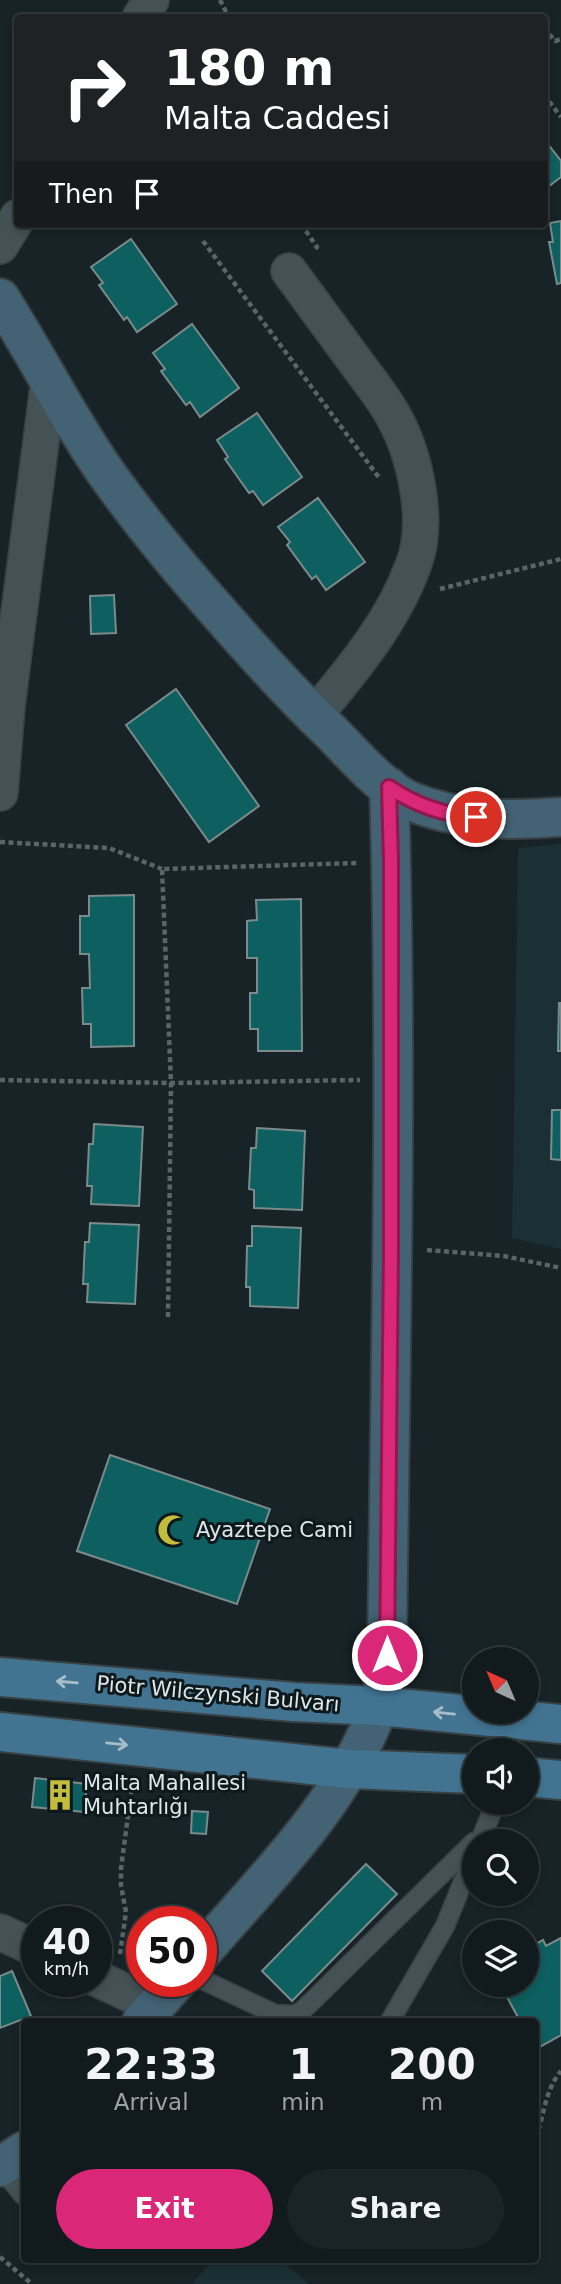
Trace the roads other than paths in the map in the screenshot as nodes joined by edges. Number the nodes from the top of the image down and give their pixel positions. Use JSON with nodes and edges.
{"nodes":[{"id":1,"x":14,"y":224,"type":"edge"},
{"id":2,"x":0,"y":246,"type":"edge"},
{"id":3,"x":289,"y":271,"type":"dead end"},
{"id":4,"x":0,"y":298,"type":"edge"},
{"id":5,"x":49,"y":379,"type":"junction"},
{"id":6,"x":314,"y":716,"type":"junction"},
{"id":7,"x":389,"y":787,"type":"junction"},
{"id":8,"x":0,"y":793,"type":"edge"},
{"id":9,"x":561,"y":817,"type":"edge"},
{"id":10,"x":0,"y":1677,"type":"edge"},
{"id":11,"x":379,"y":1706,"type":"junction"},
{"id":12,"x":561,"y":1724,"type":"edge"},
{"id":13,"x":0,"y":1732,"type":"edge"},
{"id":14,"x":349,"y":1769,"type":"junction"},
{"id":15,"x":462,"y":1773,"type":"edge"},
{"id":16,"x":539,"y":1778,"type":"edge"},
{"id":17,"x":561,"y":1780,"type":"edge"},
{"id":18,"x":462,"y":1855,"type":"edge"},
{"id":19,"x":462,"y":1884,"type":"edge"},
{"id":20,"x":0,"y":1932,"type":"edge"},
{"id":21,"x":217,"y":1934,"type":"edge"},
{"id":22,"x":21,"y":1942,"type":"edge"},
{"id":23,"x":112,"y":1985,"type":"edge"},
{"id":24,"x":217,"y":1987,"type":"edge"},
{"id":25,"x":158,"y":2003,"type":"edge"},
{"id":26,"x":392,"y":2018,"type":"edge"},
{"id":27,"x":21,"y":2153,"type":"edge"},
{"id":28,"x":0,"y":2167,"type":"edge"},
{"id":29,"x":21,"y":2192,"type":"edge"}],
"edges":[{"from":1,"to":2,"type":"street"},
{"from":3,"to":6,"type":"street"},
{"from":4,"to":5,"type":"main road"},
{"from":5,"to":6,"type":"main road"},
{"from":5,"to":8,"type":"street"},
{"from":6,"to":7,"type":"main road"},
{"from":7,"to":9,"type":"main road"},
{"from":7,"to":11,"type":"main road"},
{"from":11,"to":10,"type":"main road","name":"Piotr Wilczynski Bulvarı","one_way":true},
{"from":12,"to":11,"type":"main road","name":"Piotr Wilczynski Bulvarı","one_way":true},
{"from":11,"to":14,"type":"main road"},
{"from":13,"to":14,"type":"main road","one_way":true},
{"from":14,"to":15,"type":"main road"},
{"from":14,"to":21,"type":"main road"},
{"from":16,"to":17,"type":"main road"},
{"from":18,"to":24,"type":"lane"},
{"from":19,"to":26,"type":"lane"},
{"from":20,"to":22,"type":"street"},
{"from":23,"to":25,"type":"street"},
{"from":27,"to":28,"type":"main road"},
{"from":28,"to":29,"type":"lane"}]}
